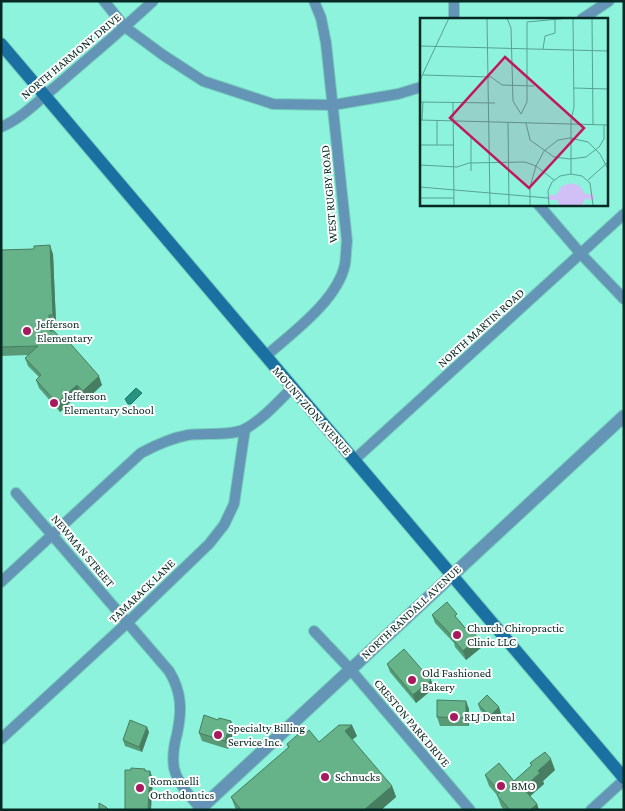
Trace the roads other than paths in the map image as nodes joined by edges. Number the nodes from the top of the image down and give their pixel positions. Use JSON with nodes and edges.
{"nodes":[{"id":1,"x":104,"y":1,"type":"edge"},
{"id":2,"x":153,"y":1,"type":"edge"},
{"id":3,"x":314,"y":1,"type":"edge"},
{"id":4,"x":454,"y":1,"type":"edge"},
{"id":5,"x":609,"y":1,"type":"edge"},
{"id":6,"x":454,"y":18,"type":"edge"},
{"id":7,"x":584,"y":18,"type":"edge"},
{"id":8,"x":125,"y":27,"type":"junction"},
{"id":9,"x":1,"y":44,"type":"edge"},
{"id":10,"x":420,"y":87,"type":"edge"},
{"id":11,"x":45,"y":95,"type":"junction"},
{"id":12,"x":333,"y":105,"type":"junction"},
{"id":13,"x":1,"y":127,"type":"edge"},
{"id":14,"x":539,"y":205,"type":"edge"},
{"id":15,"x":624,"y":214,"type":"edge"},
{"id":16,"x":581,"y":254,"type":"junction"},
{"id":17,"x":624,"y":299,"type":"edge"},
{"id":18,"x":266,"y":356,"type":"junction"},
{"id":19,"x":292,"y":388,"type":"junction"},
{"id":20,"x":624,"y":416,"type":"edge"},
{"id":21,"x":245,"y":429,"type":"junction"},
{"id":22,"x":354,"y":460,"type":"junction"},
{"id":23,"x":16,"y":493,"type":"dead end"},
{"id":24,"x":52,"y":534,"type":"junction"},
{"id":25,"x":451,"y":575,"type":"junction"},
{"id":26,"x":1,"y":582,"type":"edge"},
{"id":27,"x":127,"y":623,"type":"junction"},
{"id":28,"x":314,"y":631,"type":"dead end"},
{"id":29,"x":350,"y":669,"type":"junction"},
{"id":30,"x":1,"y":739,"type":"edge"},
{"id":31,"x":624,"y":779,"type":"edge"},
{"id":32,"x":200,"y":809,"type":"edge"},
{"id":33,"x":470,"y":810,"type":"edge"},
{"id":34,"x":591,"y":810,"type":"edge"}],
"edges":[{"from":1,"to":8,"type":"street"},
{"from":2,"to":8,"type":"street","name":"NORTH HARMONY DRIVE"},
{"from":3,"to":12,"type":"street","name":"WEST RUGBY ROAD"},
{"from":4,"to":6,"type":"street"},
{"from":5,"to":7,"type":"street"},
{"from":8,"to":11,"type":"street","name":"NORTH HARMONY DRIVE"},
{"from":8,"to":12,"type":"street"},
{"from":9,"to":11,"type":"main road","name":"MOUNT ZION AVENUE"},
{"from":10,"to":12,"type":"street"},
{"from":11,"to":13,"type":"street","name":"NORTH HARMONY DRIVE"},
{"from":11,"to":18,"type":"main road","name":"MOUNT ZION AVENUE"},
{"from":12,"to":18,"type":"street","name":"WEST RUGBY ROAD"},
{"from":14,"to":16,"type":"street"},
{"from":15,"to":16,"type":"street","name":"NORTH MARTIN ROAD"},
{"from":16,"to":17,"type":"street"},
{"from":16,"to":22,"type":"street","name":"NORTH MARTIN ROAD"},
{"from":18,"to":19,"type":"main road","name":"MOUNT ZION AVENUE"},
{"from":19,"to":21,"type":"street"},
{"from":19,"to":22,"type":"main road","name":"MOUNT ZION AVENUE"},
{"from":20,"to":25,"type":"street","name":"NORTH RANDALL AVENUE"},
{"from":21,"to":24,"type":"street"},
{"from":21,"to":27,"type":"street","name":"TAMARACK LANE"},
{"from":22,"to":25,"type":"main road","name":"MOUNT ZION AVENUE"},
{"from":23,"to":24,"type":"street","name":"NEWMAN STREET"},
{"from":24,"to":26,"type":"street"},
{"from":24,"to":27,"type":"street","name":"NEWMAN STREET"},
{"from":25,"to":29,"type":"street","name":"NORTH RANDALL AVENUE"},
{"from":25,"to":31,"type":"main road","name":"MOUNT ZION AVENUE"},
{"from":27,"to":30,"type":"street","name":"TAMARACK LANE"},
{"from":27,"to":32,"type":"street","name":"NEWMAN STREET"},
{"from":28,"to":29,"type":"street","name":"CRESTON PARK DRIVE"},
{"from":29,"to":32,"type":"street","name":"NORTH RANDALL AVENUE"},
{"from":29,"to":33,"type":"street","name":"CRESTON PARK DRIVE"},
{"from":31,"to":34,"type":"street"}]}
